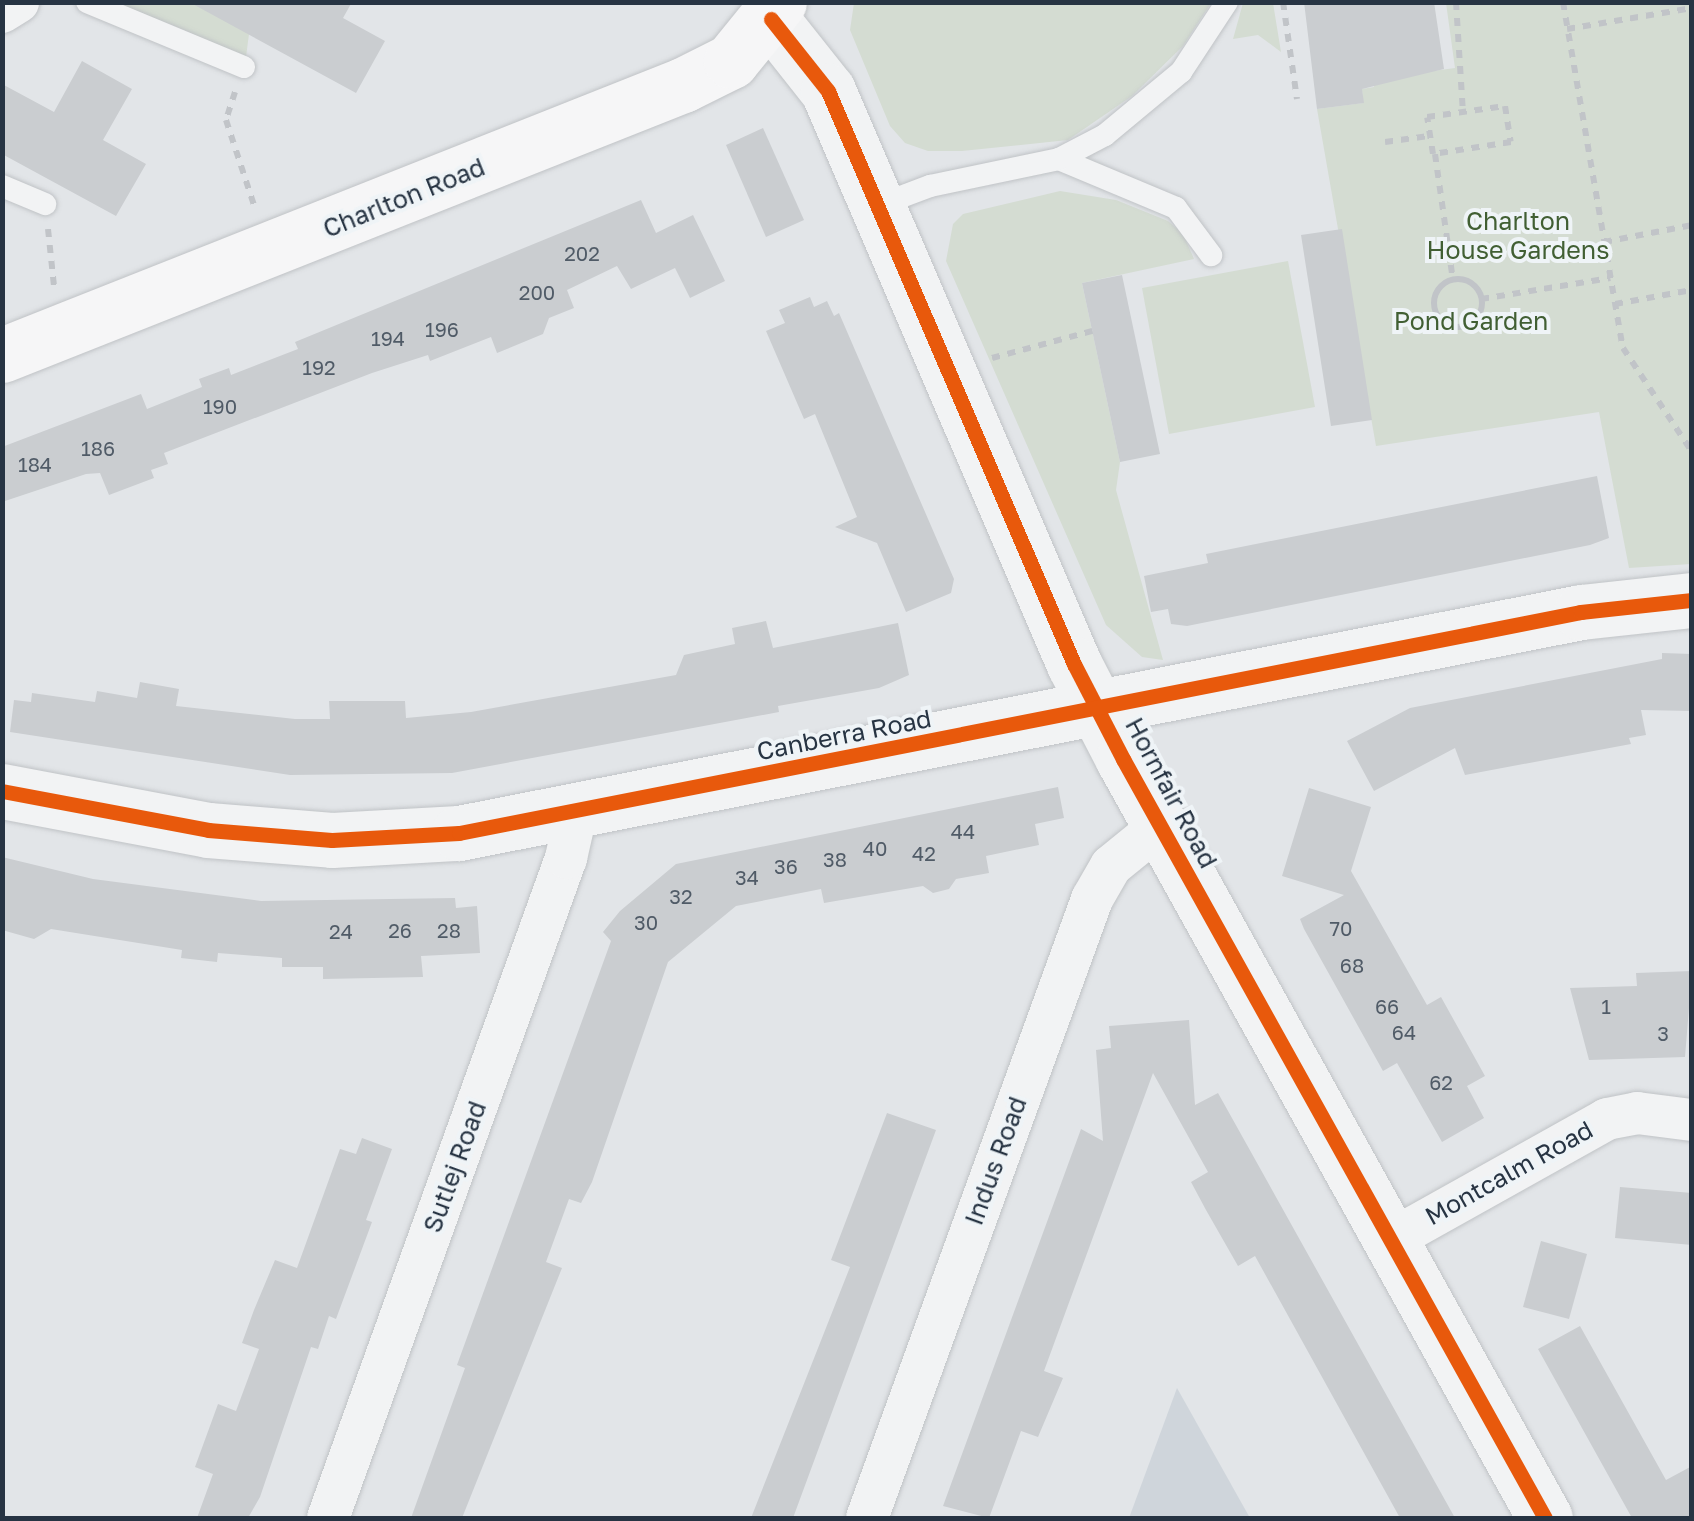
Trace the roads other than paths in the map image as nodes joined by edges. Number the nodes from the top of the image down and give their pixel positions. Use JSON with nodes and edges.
{"nodes":[{"id":1,"x":18,"y":2,"type":"edge"},
{"id":2,"x":87,"y":2,"type":"edge"},
{"id":3,"x":1227,"y":2,"type":"edge"},
{"id":4,"x":775,"y":11,"type":"edge"},
{"id":5,"x":2,"y":12,"type":"edge"},
{"id":6,"x":244,"y":67,"type":"road end"},
{"id":7,"x":1059,"y":159,"type":"junction"},
{"id":8,"x":2,"y":186,"type":"edge"},
{"id":9,"x":45,"y":204,"type":"dead end"},
{"id":10,"x":877,"y":206,"type":"junction"},
{"id":11,"x":1211,"y":255,"type":"dead end"},
{"id":12,"x":2,"y":355,"type":"edge"},
{"id":13,"x":1692,"y":600,"type":"edge"},
{"id":14,"x":1098,"y":710,"type":"junction"},
{"id":15,"x":2,"y":790,"type":"edge"},
{"id":16,"x":576,"y":814,"type":"junction"},
{"id":17,"x":1160,"y":826,"type":"junction"},
{"id":18,"x":1692,"y":1120,"type":"edge"},
{"id":19,"x":1390,"y":1241,"type":"junction"},
{"id":20,"x":328,"y":1518,"type":"edge"},
{"id":21,"x":867,"y":1518,"type":"edge"},
{"id":22,"x":1545,"y":1518,"type":"edge"}],
"edges":[{"from":1,"to":5,"type":"street"},
{"from":2,"to":6,"type":"lane"},
{"from":3,"to":7,"type":"lane"},
{"from":4,"to":10,"type":"street","name":"Hornfair Road"},
{"from":4,"to":12,"type":"main road","name":"Charlton Road"},
{"from":7,"to":10,"type":"lane"},
{"from":7,"to":11,"type":"lane"},
{"from":8,"to":9,"type":"lane"},
{"from":10,"to":14,"type":"street","name":"Hornfair Road"},
{"from":13,"to":14,"type":"street","name":"Canberra Road"},
{"from":14,"to":16,"type":"street","name":"Canberra Road"},
{"from":14,"to":17,"type":"street","name":"Hornfair Road"},
{"from":15,"to":16,"type":"street","name":"Canberra Road"},
{"from":16,"to":20,"type":"street","name":"Sutlej Road"},
{"from":17,"to":19,"type":"street","name":"Hornfair Road"},
{"from":17,"to":21,"type":"street","name":"Indus Road"},
{"from":18,"to":19,"type":"street","name":"Montcalm Road"},
{"from":19,"to":22,"type":"street","name":"Hornfair Road"}]}
